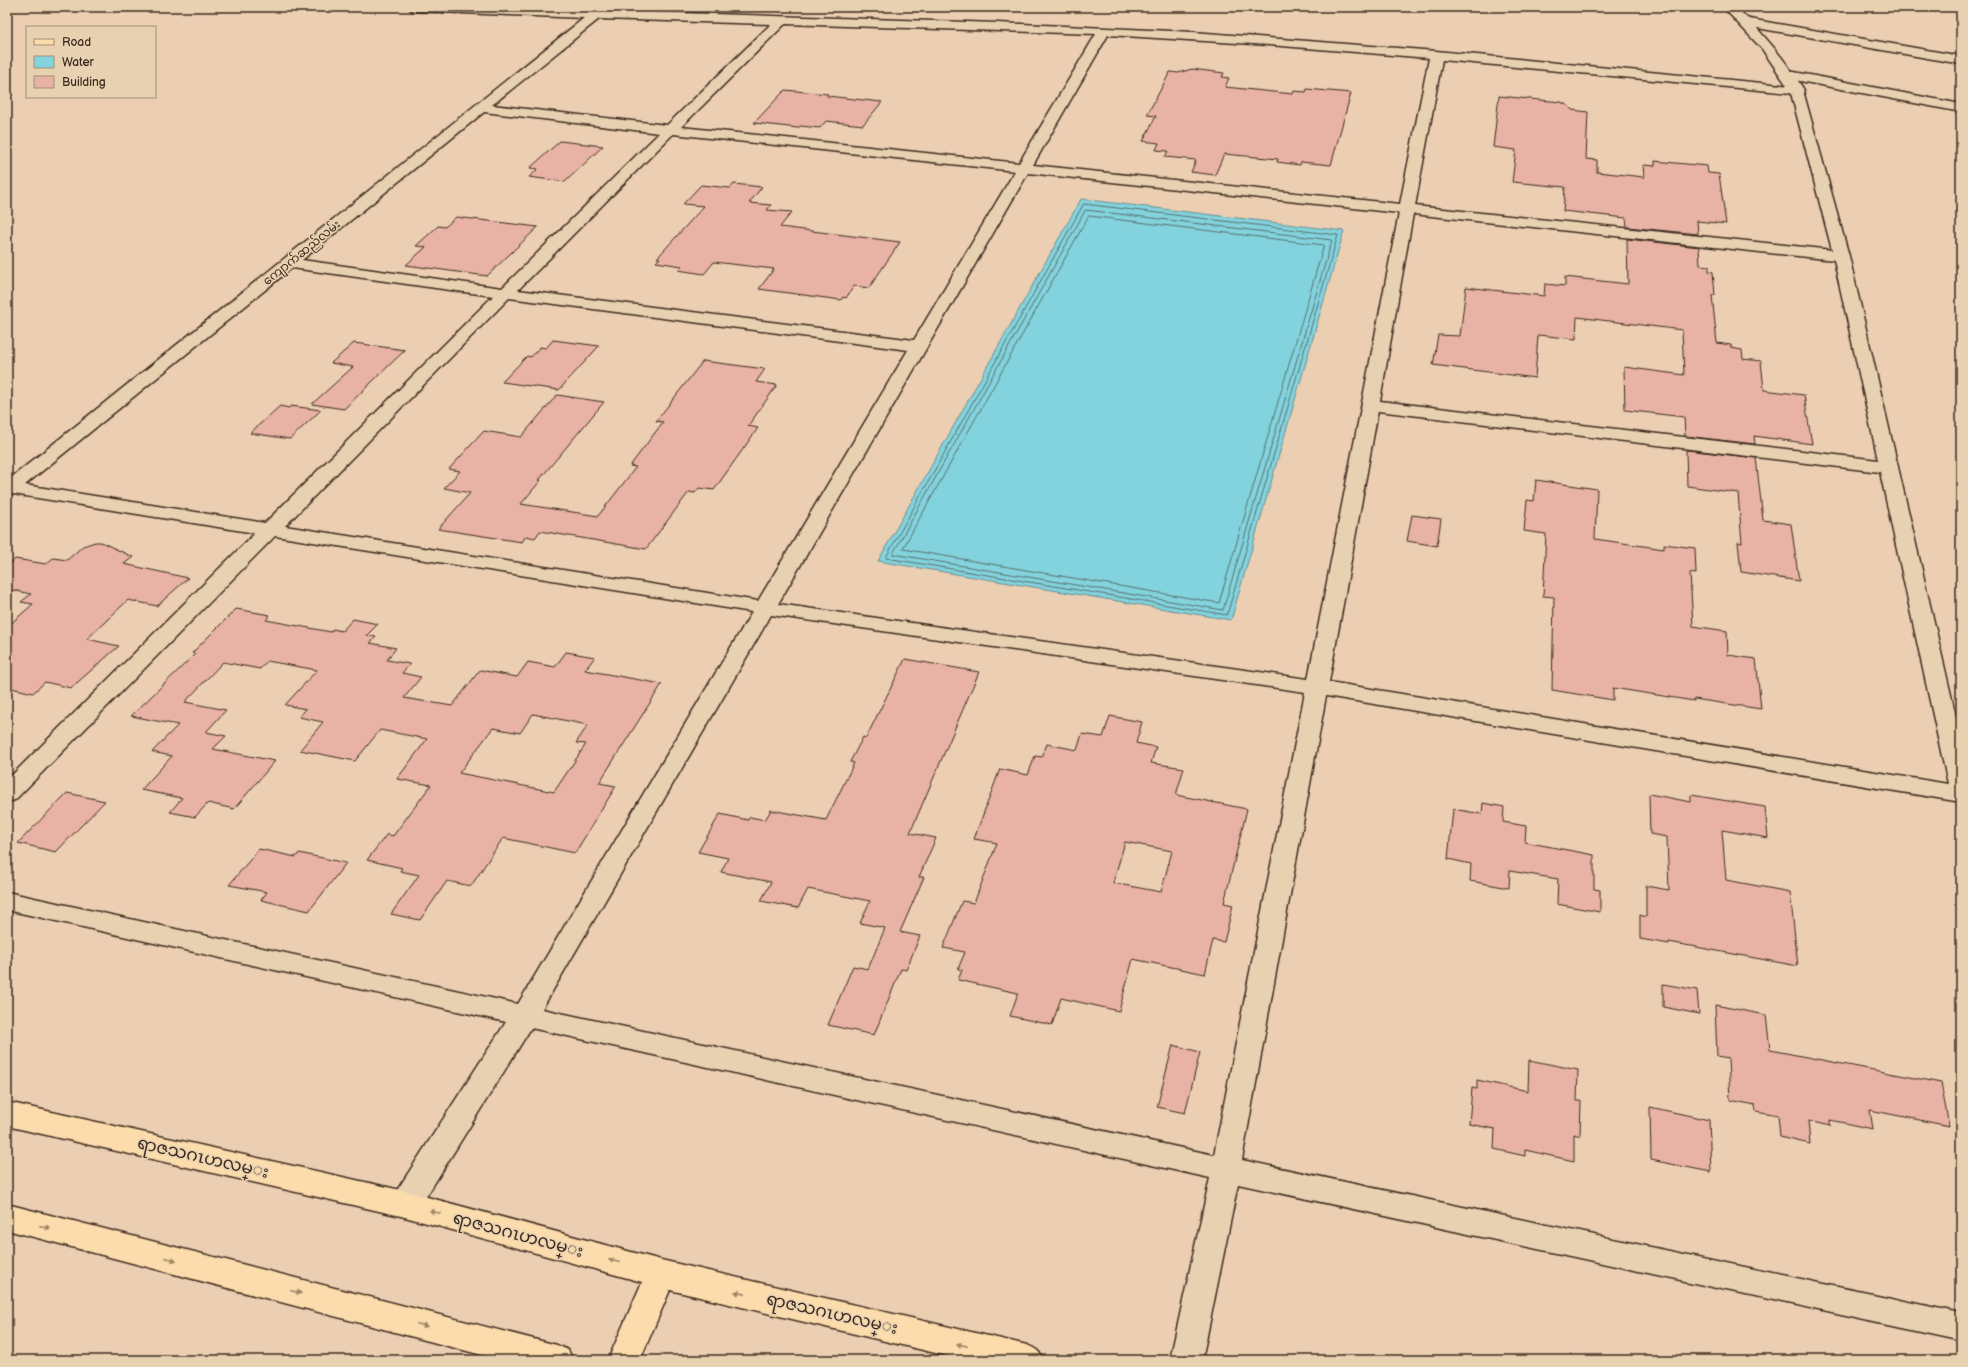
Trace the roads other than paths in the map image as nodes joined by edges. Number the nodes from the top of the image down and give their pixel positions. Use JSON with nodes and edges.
{"nodes":[{"id":1,"x":413,"y":7,"type":"edge"},
{"id":2,"x":1729,"y":7,"type":"edge"},
{"id":3,"x":597,"y":14,"type":"junction"},
{"id":4,"x":782,"y":20,"type":"junction"},
{"id":5,"x":1744,"y":22,"type":"junction"},
{"id":6,"x":1104,"y":32,"type":"junction"},
{"id":7,"x":1436,"y":55,"type":"junction"},
{"id":8,"x":1961,"y":60,"type":"edge"},
{"id":9,"x":1793,"y":82,"type":"junction"},
{"id":10,"x":483,"y":108,"type":"junction"},
{"id":11,"x":1961,"y":108,"type":"edge"},
{"id":12,"x":670,"y":130,"type":"junction"},
{"id":13,"x":1024,"y":167,"type":"junction"},
{"id":14,"x":1408,"y":208,"type":"junction"},
{"id":15,"x":1841,"y":256,"type":"junction"},
{"id":16,"x":290,"y":263,"type":"junction"},
{"id":17,"x":506,"y":293,"type":"junction"},
{"id":18,"x":919,"y":346,"type":"junction"},
{"id":19,"x":1371,"y":405,"type":"junction"},
{"id":20,"x":1888,"y":467,"type":"junction"},
{"id":21,"x":8,"y":489,"type":"edge"},
{"id":22,"x":271,"y":529,"type":"junction"},
{"id":23,"x":765,"y":608,"type":"junction"},
{"id":24,"x":1317,"y":687,"type":"junction"},
{"id":25,"x":1961,"y":789,"type":"edge"},
{"id":26,"x":7,"y":794,"type":"edge"},
{"id":27,"x":1961,"y":794,"type":"edge"},
{"id":28,"x":7,"y":902,"type":"edge"},
{"id":29,"x":524,"y":1017,"type":"junction"},
{"id":30,"x":7,"y":1114,"type":"edge"},
{"id":31,"x":1226,"y":1170,"type":"junction"},
{"id":32,"x":405,"y":1204,"type":"junction"},
{"id":33,"x":7,"y":1217,"type":"edge"},
{"id":34,"x":661,"y":1274,"type":"junction"},
{"id":35,"x":1961,"y":1327,"type":"edge"},
{"id":36,"x":557,"y":1360,"type":"edge"},
{"id":37,"x":624,"y":1360,"type":"edge"},
{"id":38,"x":1027,"y":1360,"type":"edge"},
{"id":39,"x":1186,"y":1360,"type":"edge"}],
"edges":[{"from":1,"to":3,"type":"street"},
{"from":2,"to":5,"type":"street"},
{"from":3,"to":4,"type":"street"},
{"from":3,"to":10,"type":"street","name":"ကျောက်ဆည်လမ်း"},
{"from":4,"to":6,"type":"street"},
{"from":4,"to":12,"type":"street"},
{"from":5,"to":8,"type":"street"},
{"from":5,"to":9,"type":"street"},
{"from":6,"to":7,"type":"street"},
{"from":6,"to":13,"type":"street"},
{"from":7,"to":9,"type":"street"},
{"from":7,"to":14,"type":"street"},
{"from":9,"to":11,"type":"street"},
{"from":9,"to":15,"type":"street"},
{"from":10,"to":12,"type":"street"},
{"from":10,"to":16,"type":"street","name":"ကျောက်ဆည်လမ်း"},
{"from":12,"to":13,"type":"street"},
{"from":12,"to":17,"type":"street"},
{"from":13,"to":14,"type":"street"},
{"from":13,"to":18,"type":"street"},
{"from":14,"to":15,"type":"street"},
{"from":14,"to":19,"type":"street"},
{"from":15,"to":20,"type":"street"},
{"from":16,"to":17,"type":"street"},
{"from":16,"to":21,"type":"street","name":"ကျောက်ဆည်လမ်း"},
{"from":17,"to":18,"type":"street"},
{"from":17,"to":22,"type":"street"},
{"from":18,"to":23,"type":"street"},
{"from":19,"to":20,"type":"street"},
{"from":19,"to":24,"type":"street"},
{"from":20,"to":25,"type":"street"},
{"from":21,"to":22,"type":"street"},
{"from":22,"to":23,"type":"street"},
{"from":22,"to":26,"type":"street"},
{"from":23,"to":24,"type":"street"},
{"from":23,"to":29,"type":"street"},
{"from":24,"to":27,"type":"street"},
{"from":24,"to":31,"type":"street"},
{"from":28,"to":29,"type":"street"},
{"from":29,"to":31,"type":"street"},
{"from":29,"to":32,"type":"street"},
{"from":30,"to":32,"type":"main road","name":"ရာဇသဂၤဟလမ္း"},
{"from":31,"to":35,"type":"street"},
{"from":31,"to":39,"type":"street"},
{"from":34,"to":32,"type":"main road","name":"ရာဇသဂၤဟလမ္း","one_way":true},
{"from":33,"to":36,"type":"main road","one_way":true},
{"from":34,"to":37,"type":"main road"},
{"from":38,"to":34,"type":"main road","name":"ရာဇသဂၤဟလမ္း","one_way":true}]}
